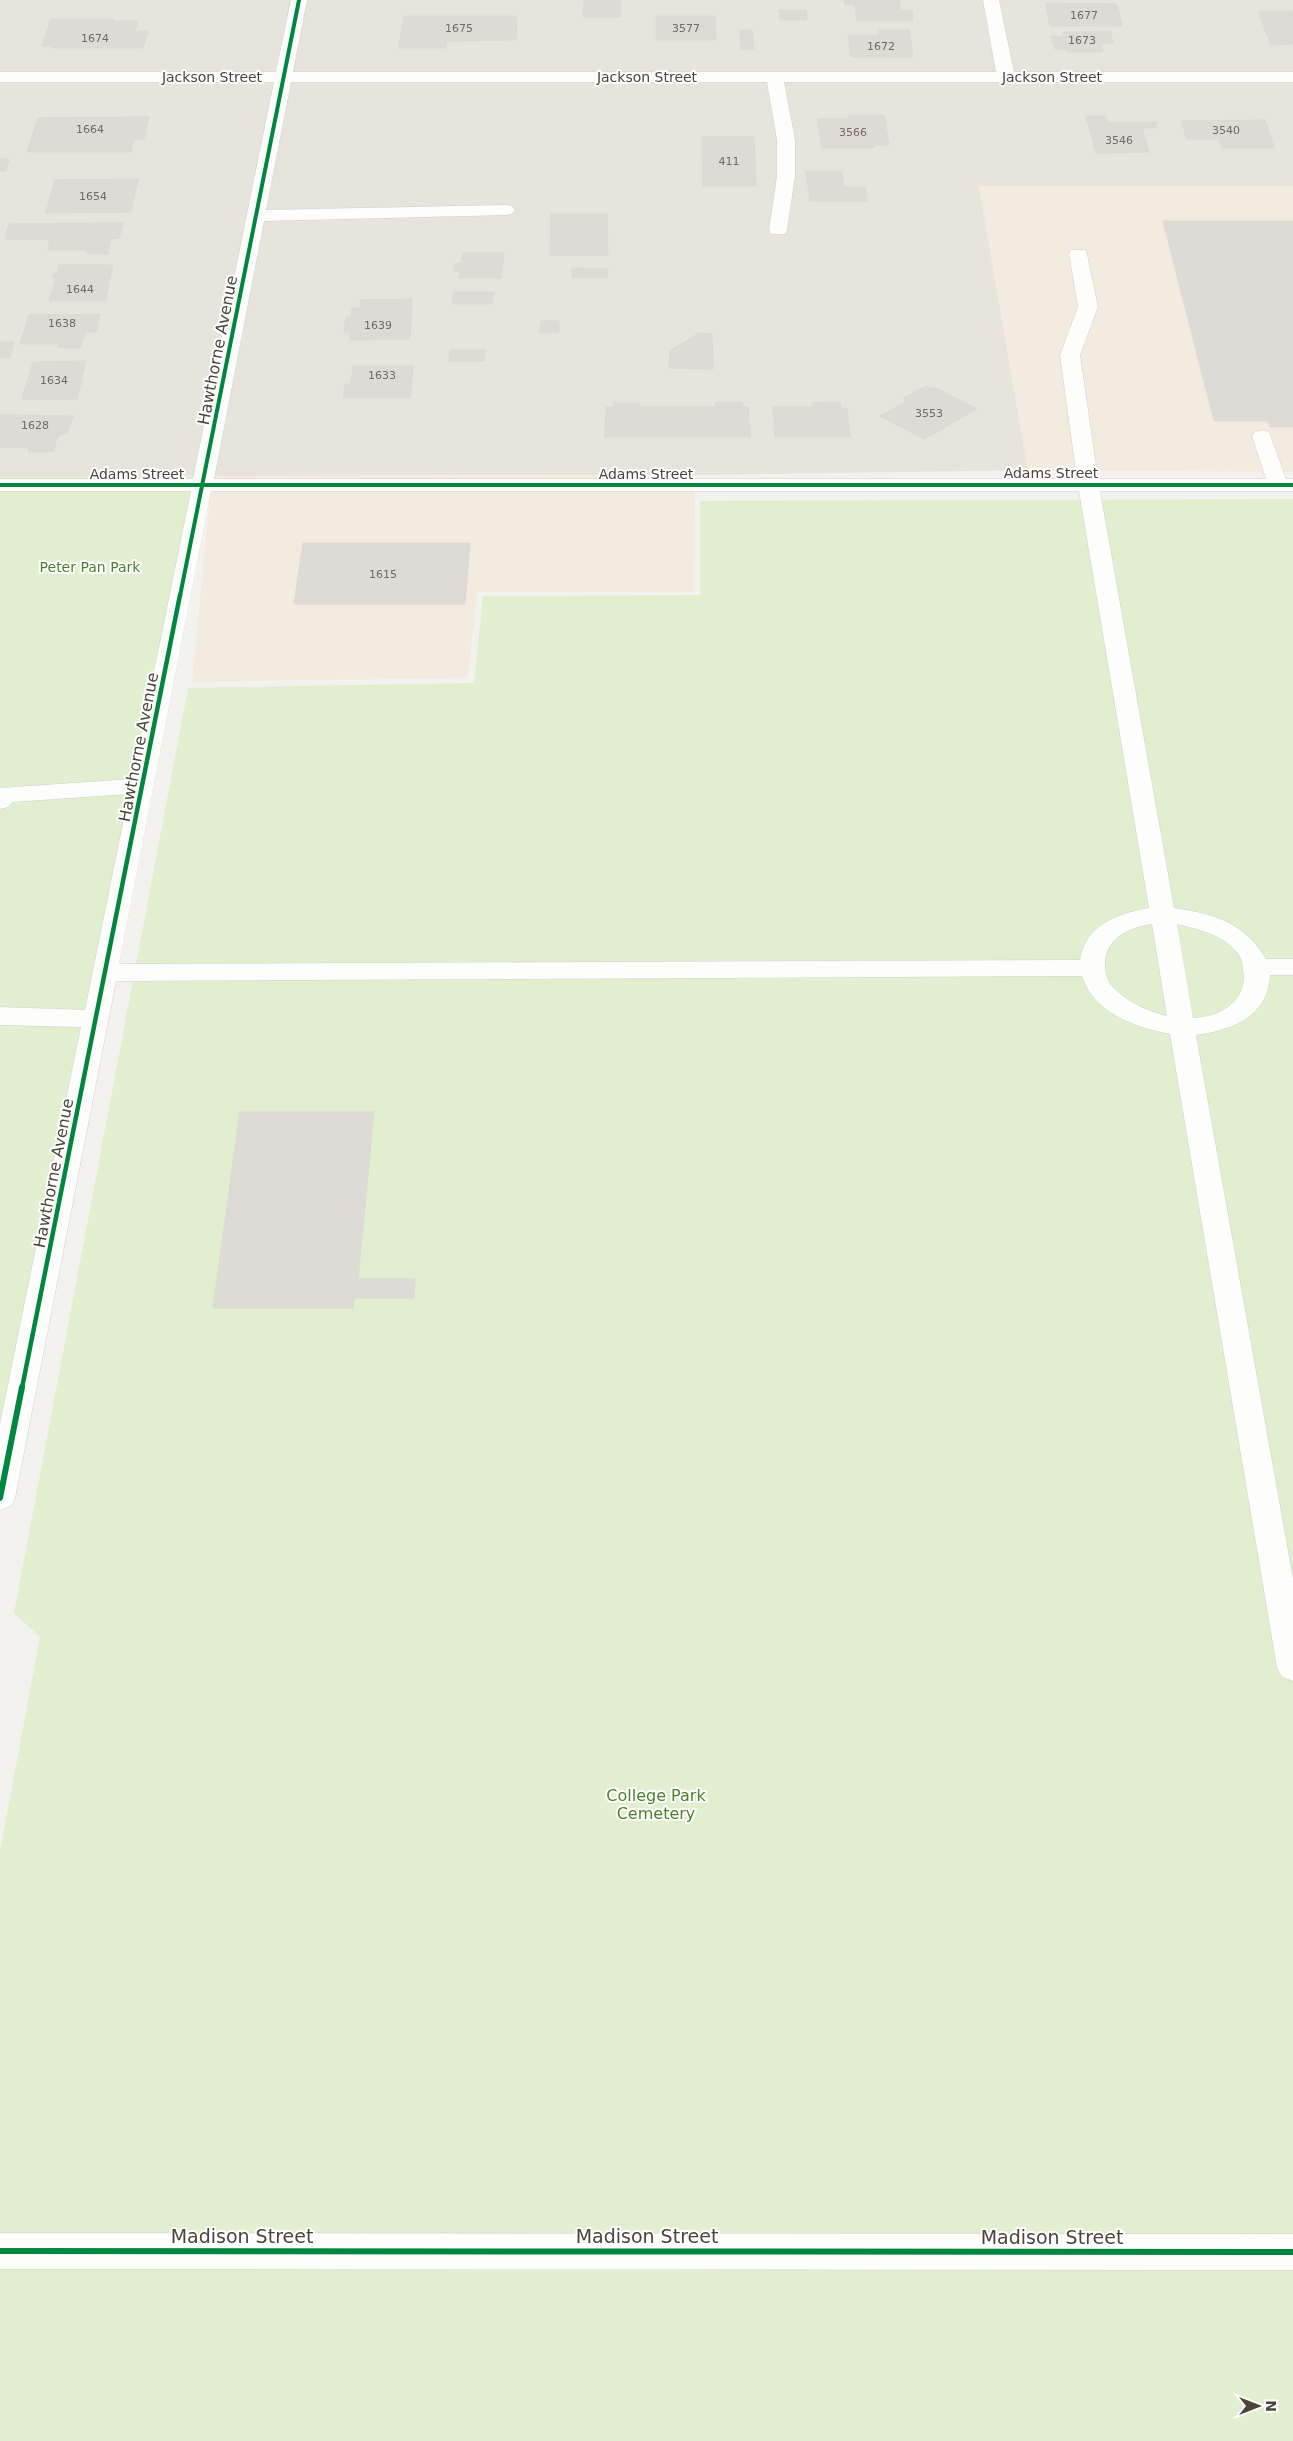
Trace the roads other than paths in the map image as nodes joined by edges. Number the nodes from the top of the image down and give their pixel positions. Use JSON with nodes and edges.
{"nodes":[{"id":1,"x":299,"y":0,"type":"edge"},
{"id":2,"x":991,"y":0,"type":"edge"},
{"id":3,"x":0,"y":77,"type":"edge"},
{"id":4,"x":284,"y":77,"type":"junction"},
{"id":5,"x":775,"y":77,"type":"junction"},
{"id":6,"x":1006,"y":77,"type":"junction"},
{"id":7,"x":1293,"y":77,"type":"edge"},
{"id":8,"x":506,"y":210,"type":"dead end"},
{"id":9,"x":257,"y":216,"type":"junction"},
{"id":10,"x":778,"y":230,"type":"dead end"},
{"id":11,"x":1078,"y":254,"type":"dead end"},
{"id":12,"x":1262,"y":436,"type":"dead end"},
{"id":13,"x":1088,"y":484,"type":"junction"},
{"id":14,"x":1286,"y":484,"type":"edge"},
{"id":15,"x":0,"y":485,"type":"edge"},
{"id":16,"x":203,"y":486,"type":"junction"},
{"id":17,"x":143,"y":786,"type":"junction"},
{"id":18,"x":0,"y":802,"type":"edge"},
{"id":19,"x":1162,"y":914,"type":"junction"},
{"id":20,"x":1257,"y":967,"type":"junction"},
{"id":21,"x":1293,"y":967,"type":"edge"},
{"id":22,"x":1091,"y":968,"type":"junction"},
{"id":23,"x":106,"y":973,"type":"junction"},
{"id":24,"x":0,"y":1016,"type":"edge"},
{"id":25,"x":97,"y":1020,"type":"junction"},
{"id":26,"x":1182,"y":1027,"type":"junction"},
{"id":27,"x":0,"y":1498,"type":"edge"},
{"id":28,"x":1293,"y":1668,"type":"edge"},
{"id":29,"x":0,"y":2251,"type":"edge"},
{"id":30,"x":1293,"y":2252,"type":"edge"}],
"edges":[{"from":1,"to":4,"type":"street","name":"Hawthorne Avenue"},
{"from":2,"to":6,"type":"street"},
{"from":3,"to":4,"type":"street","name":"Jackson Street"},
{"from":4,"to":5,"type":"street","name":"Jackson Street"},
{"from":4,"to":9,"type":"street","name":"Hawthorne Avenue"},
{"from":5,"to":6,"type":"street","name":"Jackson Street"},
{"from":5,"to":10,"type":"street"},
{"from":6,"to":7,"type":"street","name":"Jackson Street"},
{"from":8,"to":9,"type":"street"},
{"from":9,"to":16,"type":"street","name":"Hawthorne Avenue"},
{"from":11,"to":13,"type":"street"},
{"from":12,"to":14,"type":"street"},
{"from":13,"to":14,"type":"street","name":"Adams Street"},
{"from":13,"to":16,"type":"street","name":"Adams Street"},
{"from":13,"to":19,"type":"street"},
{"from":15,"to":16,"type":"street","name":"Adams Street"},
{"from":16,"to":17,"type":"street","name":"Hawthorne Avenue"},
{"from":17,"to":18,"type":"street"},
{"from":17,"to":23,"type":"street","name":"Hawthorne Avenue"},
{"from":19,"to":20,"type":"street"},
{"from":19,"to":22,"type":"street"},
{"from":19,"to":26,"type":"street"},
{"from":20,"to":21,"type":"street"},
{"from":20,"to":26,"type":"street"},
{"from":22,"to":23,"type":"street"},
{"from":22,"to":26,"type":"street"},
{"from":23,"to":25,"type":"street","name":"Hawthorne Avenue"},
{"from":24,"to":25,"type":"street"},
{"from":25,"to":27,"type":"street","name":"Hawthorne Avenue"},
{"from":26,"to":28,"type":"street"},
{"from":29,"to":30,"type":"street","name":"Madison Street"}]}
